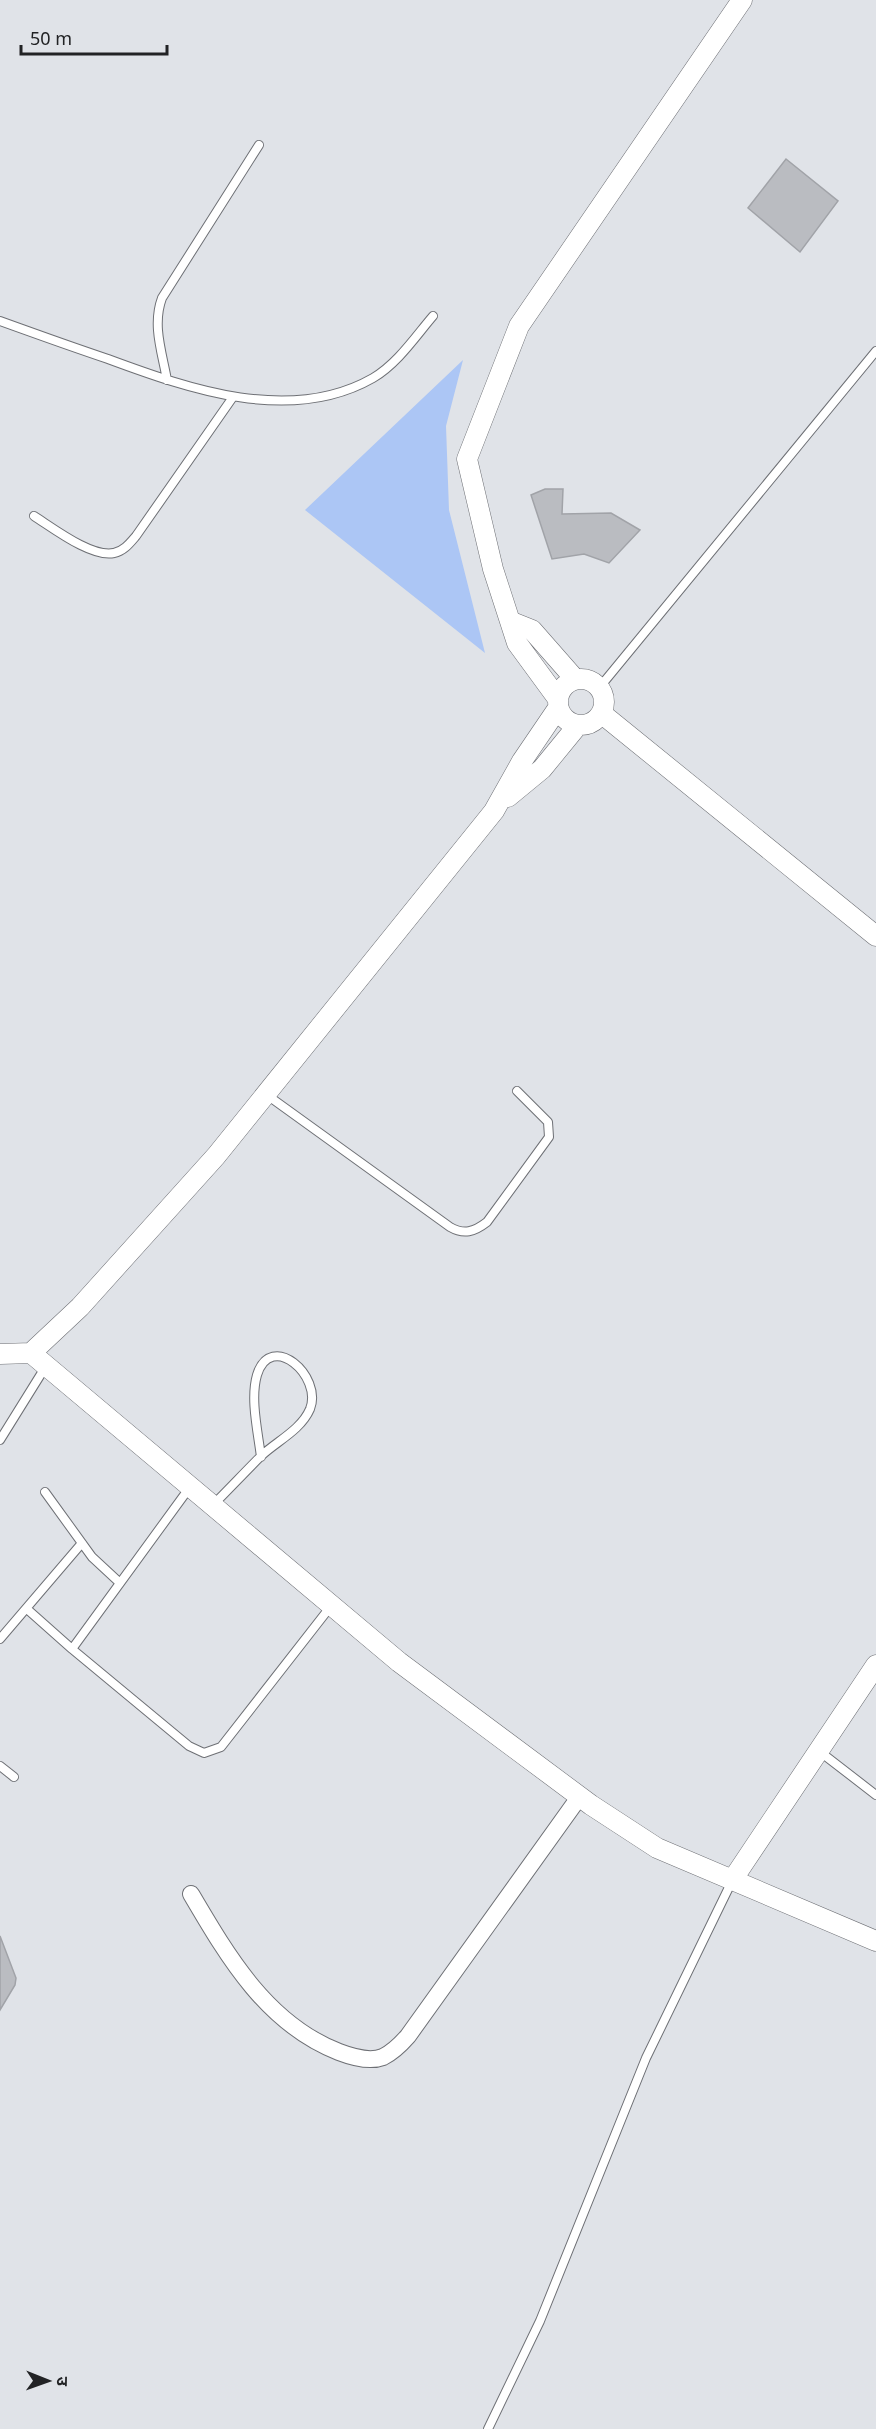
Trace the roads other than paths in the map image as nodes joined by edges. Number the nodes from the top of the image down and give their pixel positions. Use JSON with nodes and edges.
{"nodes":[{"id":1,"x":742,"y":0,"type":"edge"},
{"id":2,"x":259,"y":145,"type":"dead end"},
{"id":3,"x":433,"y":316,"type":"dead end"},
{"id":4,"x":0,"y":321,"type":"edge"},
{"id":5,"x":876,"y":351,"type":"edge"},
{"id":6,"x":167,"y":380,"type":"junction"},
{"id":7,"x":233,"y":397,"type":"junction"},
{"id":8,"x":34,"y":516,"type":"dead end"},
{"id":9,"x":512,"y":622,"type":"junction"},
{"id":10,"x":575,"y":679,"type":"junction"},
{"id":11,"x":599,"y":688,"type":"junction"},
{"id":12,"x":558,"y":703,"type":"junction"},
{"id":13,"x":601,"y":713,"type":"junction"},
{"id":14,"x":578,"y":725,"type":"junction"},
{"id":15,"x":499,"y":804,"type":"junction"},
{"id":16,"x":876,"y":936,"type":"edge"},
{"id":17,"x":517,"y":1091,"type":"dead end"},
{"id":18,"x":265,"y":1094,"type":"junction"},
{"id":19,"x":0,"y":1354,"type":"edge"},
{"id":20,"x":38,"y":1359,"type":"junction"},
{"id":21,"x":0,"y":1440,"type":"edge"},
{"id":22,"x":261,"y":1456,"type":"junction"},
{"id":23,"x":190,"y":1486,"type":"junction"},
{"id":24,"x":45,"y":1492,"type":"dead end"},
{"id":25,"x":213,"y":1506,"type":"junction"},
{"id":26,"x":81,"y":1544,"type":"junction"},
{"id":27,"x":120,"y":1583,"type":"junction"},
{"id":28,"x":332,"y":1605,"type":"junction"},
{"id":29,"x":27,"y":1609,"type":"junction"},
{"id":30,"x":0,"y":1639,"type":"edge"},
{"id":31,"x":72,"y":1649,"type":"junction"},
{"id":32,"x":876,"y":1665,"type":"edge"},
{"id":33,"x":818,"y":1751,"type":"junction"},
{"id":34,"x":0,"y":1766,"type":"edge"},
{"id":35,"x":14,"y":1777,"type":"dead end"},
{"id":36,"x":876,"y":1795,"type":"edge"},
{"id":37,"x":580,"y":1796,"type":"junction"},
{"id":38,"x":733,"y":1879,"type":"junction"},
{"id":39,"x":191,"y":1894,"type":"dead end"},
{"id":40,"x":876,"y":1941,"type":"edge"},
{"id":41,"x":488,"y":2429,"type":"edge"}],
"edges":[{"from":1,"to":9,"type":"street"},
{"from":2,"to":6,"type":"lane"},
{"from":3,"to":7,"type":"lane"},
{"from":4,"to":6,"type":"lane"},
{"from":5,"to":11,"type":"lane"},
{"from":6,"to":7,"type":"lane"},
{"from":7,"to":8,"type":"lane"},
{"from":9,"to":10,"type":"street"},
{"from":9,"to":12,"type":"street"},
{"from":10,"to":11,"type":"street"},
{"from":10,"to":12,"type":"street"},
{"from":11,"to":13,"type":"street"},
{"from":12,"to":14,"type":"street"},
{"from":12,"to":15,"type":"street"},
{"from":13,"to":14,"type":"street"},
{"from":13,"to":16,"type":"street"},
{"from":14,"to":15,"type":"street"},
{"from":15,"to":18,"type":"street"},
{"from":17,"to":18,"type":"lane"},
{"from":18,"to":20,"type":"street"},
{"from":19,"to":20,"type":"street"},
{"from":20,"to":21,"type":"lane"},
{"from":20,"to":23,"type":"street"},
{"from":22,"to":22,"type":"lane"},
{"from":22,"to":25,"type":"lane"},
{"from":23,"to":25,"type":"street"},
{"from":23,"to":27,"type":"lane"},
{"from":24,"to":26,"type":"lane"},
{"from":25,"to":28,"type":"street"},
{"from":26,"to":27,"type":"lane"},
{"from":26,"to":29,"type":"lane"},
{"from":27,"to":31,"type":"lane"},
{"from":28,"to":31,"type":"lane"},
{"from":28,"to":37,"type":"street"},
{"from":29,"to":30,"type":"lane"},
{"from":29,"to":31,"type":"lane"},
{"from":32,"to":33,"type":"street"},
{"from":33,"to":36,"type":"lane"},
{"from":33,"to":38,"type":"street"},
{"from":34,"to":35,"type":"lane"},
{"from":37,"to":38,"type":"street"},
{"from":37,"to":39,"type":"street"},
{"from":38,"to":40,"type":"street"},
{"from":38,"to":41,"type":"lane"}]}
